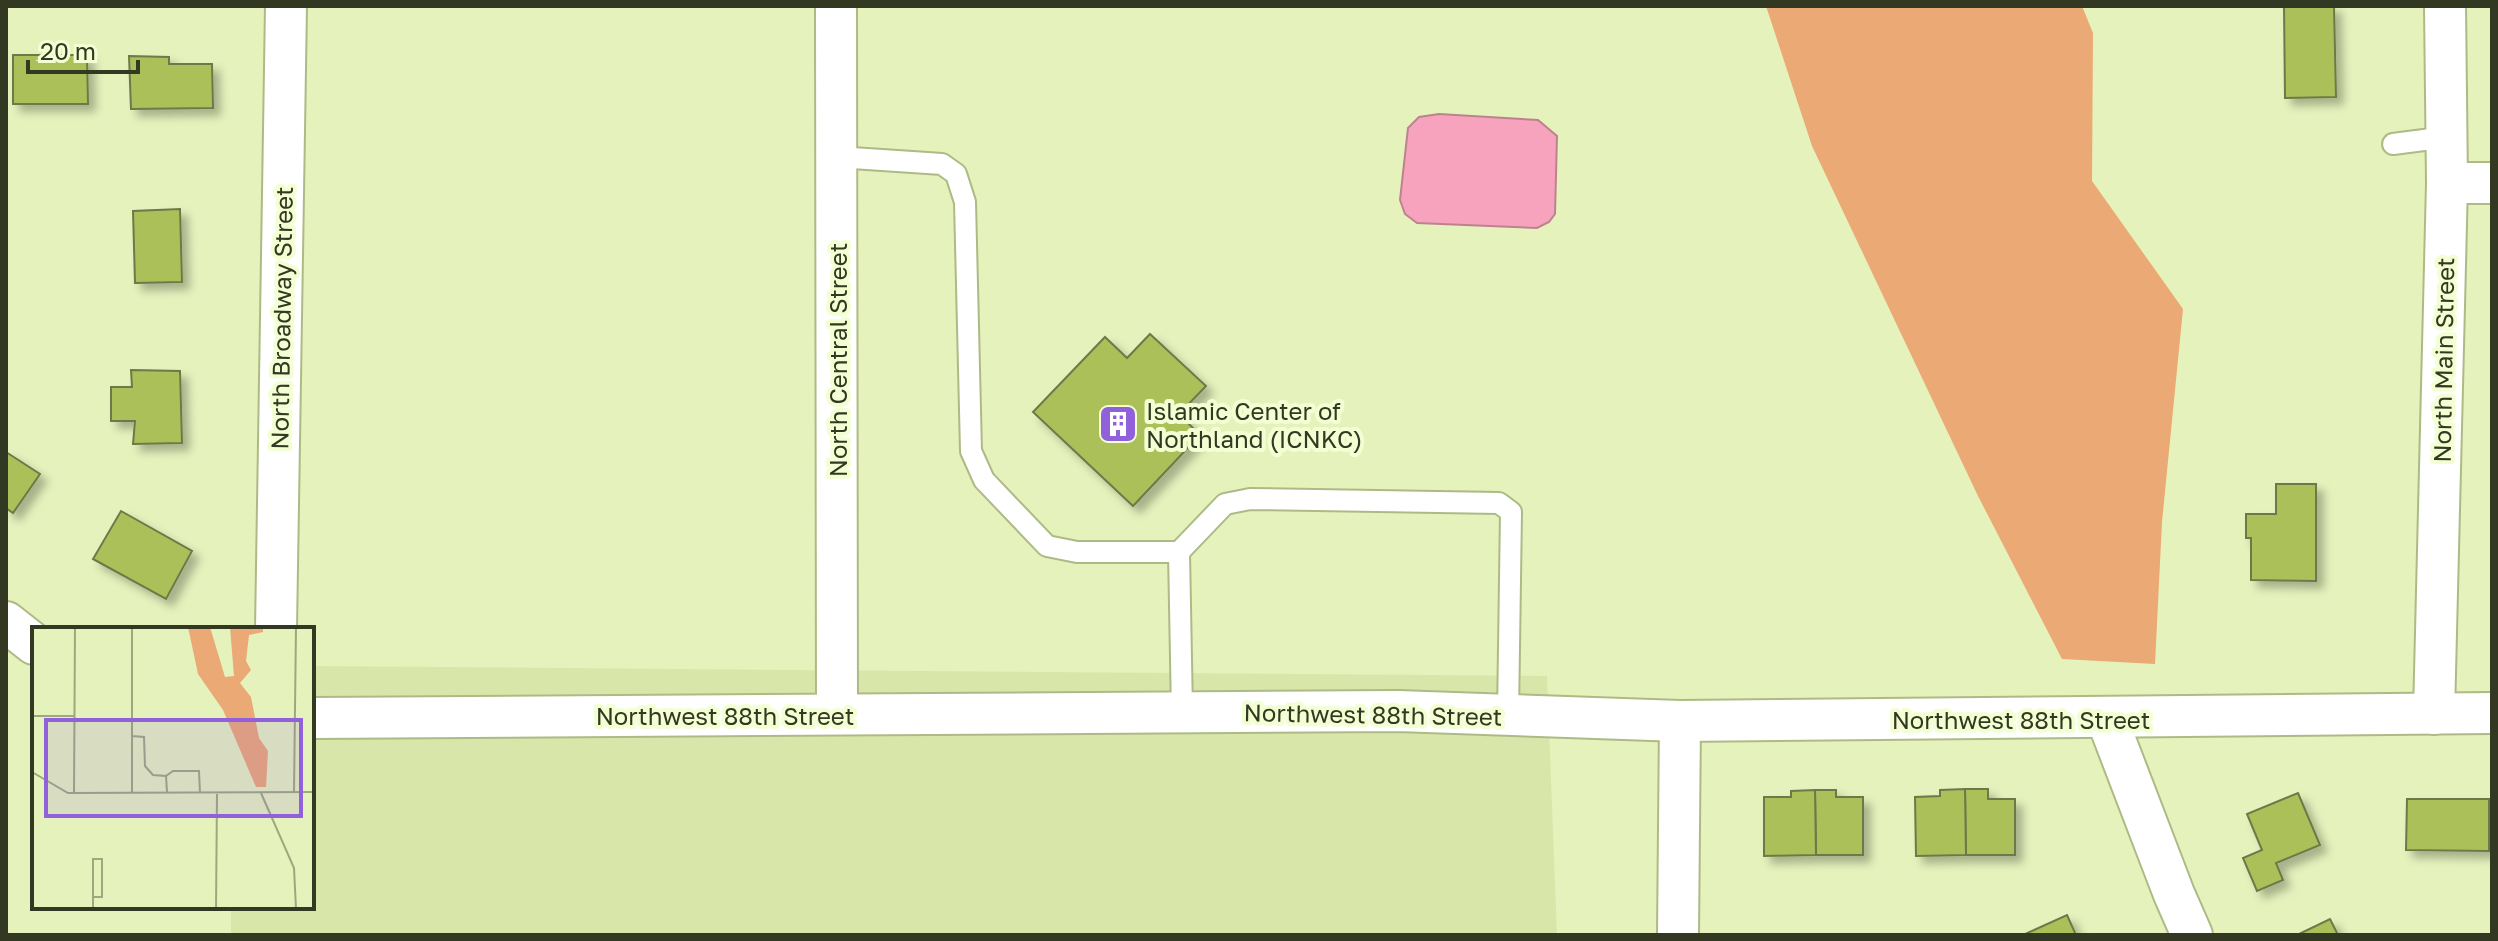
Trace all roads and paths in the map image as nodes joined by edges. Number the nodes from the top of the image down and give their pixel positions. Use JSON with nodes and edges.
{"nodes":[{"id":1,"x":286,"y":6,"type":"edge"},
{"id":2,"x":836,"y":6,"type":"edge"},
{"id":3,"x":2445,"y":6,"type":"edge"},
{"id":4,"x":2447,"y":137,"type":"junction"},
{"id":5,"x":2393,"y":144,"type":"dead end"},
{"id":6,"x":837,"y":157,"type":"junction"},
{"id":7,"x":2447,"y":183,"type":"junction"},
{"id":8,"x":2492,"y":183,"type":"edge"},
{"id":9,"x":1179,"y":552,"type":"junction"},
{"id":10,"x":6,"y":622,"type":"edge"},
{"id":11,"x":276,"y":627,"type":"edge"},
{"id":12,"x":32,"y":642,"type":"edge"},
{"id":13,"x":1182,"y":712,"type":"junction"},
{"id":14,"x":2492,"y":713,"type":"edge"},
{"id":15,"x":837,"y":714,"type":"junction"},
{"id":16,"x":2434,"y":714,"type":"junction"},
{"id":17,"x":1508,"y":715,"type":"junction"},
{"id":18,"x":314,"y":718,"type":"edge"},
{"id":19,"x":2107,"y":719,"type":"junction"},
{"id":20,"x":1680,"y":721,"type":"junction"},
{"id":21,"x":1678,"y":935,"type":"edge"},
{"id":22,"x":2192,"y":935,"type":"edge"}],
"edges":[{"from":1,"to":11,"type":"street","name":"North Broadway Street"},
{"from":2,"to":6,"type":"street","name":"North Central Street"},
{"from":3,"to":4,"type":"street","name":"North Main Street"},
{"from":4,"to":5,"type":"lane"},
{"from":4,"to":7,"type":"street","name":"North Main Street"},
{"from":6,"to":9,"type":"lane"},
{"from":6,"to":15,"type":"street","name":"North Central Street"},
{"from":7,"to":8,"type":"street"},
{"from":7,"to":16,"type":"street","name":"North Main Street"},
{"from":9,"to":13,"type":"lane"},
{"from":9,"to":17,"type":"lane"},
{"from":10,"to":12,"type":"street"},
{"from":13,"to":15,"type":"street","name":"Northwest 88th Street"},
{"from":13,"to":17,"type":"street","name":"Northwest 88th Street"},
{"from":14,"to":16,"type":"street","name":"Northwest 88th Street"},
{"from":15,"to":18,"type":"street","name":"Northwest 88th Street"},
{"from":16,"to":19,"type":"street","name":"Northwest 88th Street"},
{"from":17,"to":20,"type":"street","name":"Northwest 88th Street"},
{"from":19,"to":20,"type":"street","name":"Northwest 88th Street"},
{"from":19,"to":22,"type":"street"},
{"from":20,"to":21,"type":"street"}]}
